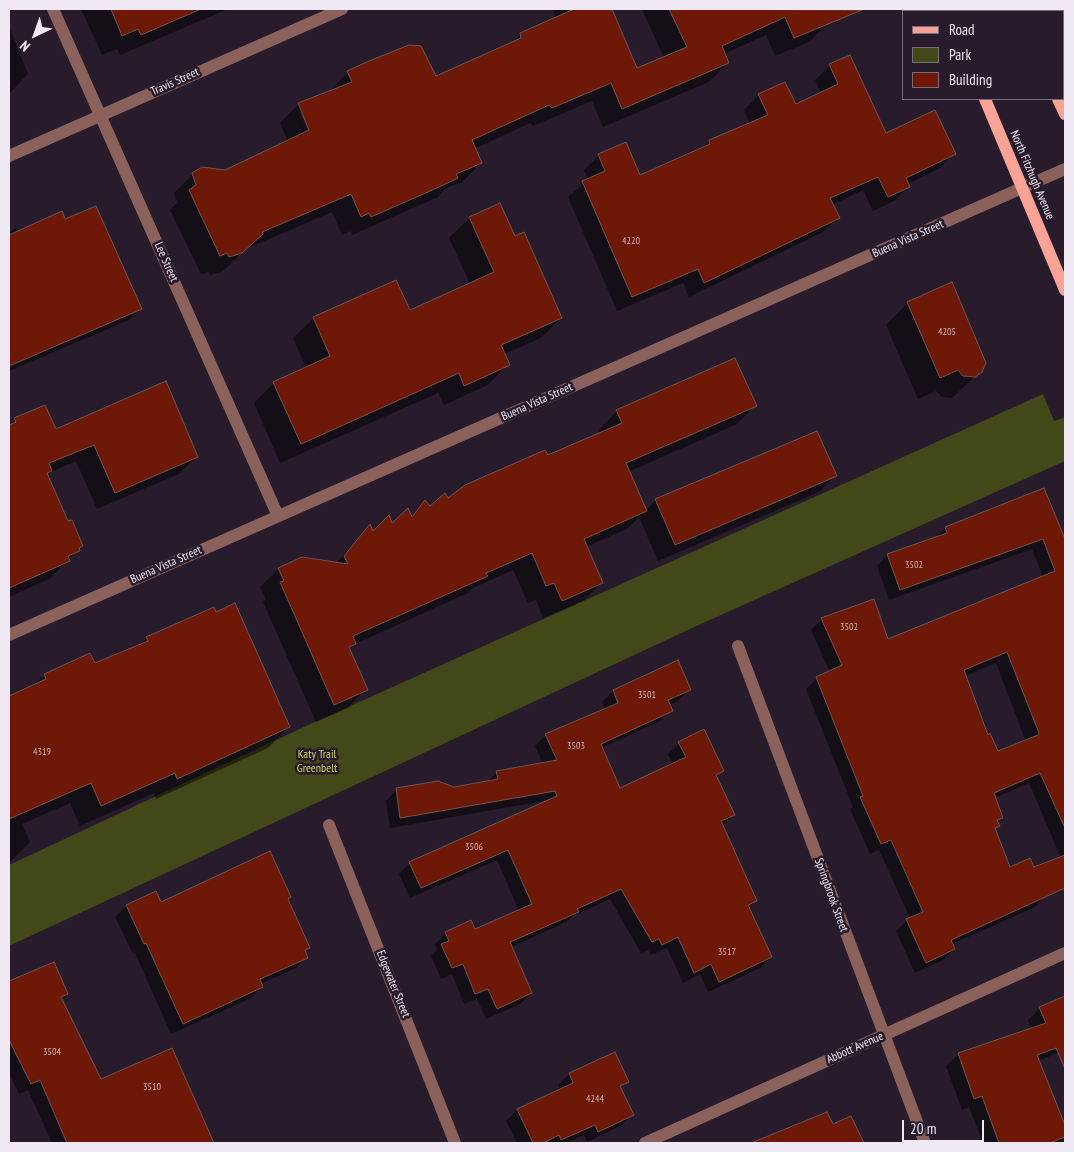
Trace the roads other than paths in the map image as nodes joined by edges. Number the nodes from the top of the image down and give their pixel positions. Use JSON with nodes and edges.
{"nodes":[{"id":1,"x":53,"y":9,"type":"edge"},
{"id":2,"x":342,"y":9,"type":"edge"},
{"id":3,"x":985,"y":100,"type":"edge"},
{"id":4,"x":1058,"y":100,"type":"edge"},
{"id":5,"x":1065,"y":114,"type":"edge"},
{"id":6,"x":100,"y":116,"type":"junction"},
{"id":7,"x":9,"y":156,"type":"edge"},
{"id":8,"x":1065,"y":169,"type":"edge"},
{"id":9,"x":1024,"y":188,"type":"junction"},
{"id":10,"x":1065,"y":290,"type":"edge"},
{"id":11,"x":278,"y":516,"type":"junction"},
{"id":12,"x":9,"y":635,"type":"edge"},
{"id":13,"x":738,"y":646,"type":"dead end"},
{"id":14,"x":329,"y":825,"type":"dead end"},
{"id":15,"x":1065,"y":953,"type":"edge"},
{"id":16,"x":883,"y":1036,"type":"junction"},
{"id":17,"x":456,"y":1143,"type":"edge"},
{"id":18,"x":645,"y":1143,"type":"edge"},
{"id":19,"x":925,"y":1143,"type":"edge"}],
"edges":[{"from":1,"to":6,"type":"street","name":"Lee Street"},
{"from":2,"to":6,"type":"street","name":"Travis Street"},
{"from":3,"to":9,"type":"main road","name":"North Fitzhugh Avenue"},
{"from":4,"to":5,"type":"main road"},
{"from":6,"to":7,"type":"street","name":"Travis Street"},
{"from":6,"to":11,"type":"street","name":"Lee Street"},
{"from":8,"to":9,"type":"street","name":"Buena Vista Street"},
{"from":9,"to":10,"type":"main road","name":"North Fitzhugh Avenue"},
{"from":9,"to":11,"type":"street","name":"Buena Vista Street"},
{"from":11,"to":12,"type":"street","name":"Buena Vista Street"},
{"from":13,"to":16,"type":"street","name":"Springbrook Street"},
{"from":14,"to":17,"type":"street","name":"Edgewater Street"},
{"from":15,"to":16,"type":"street","name":"Abbott Avenue"},
{"from":16,"to":18,"type":"street","name":"Abbott Avenue"},
{"from":16,"to":19,"type":"street","name":"Springbrook Street"}]}
